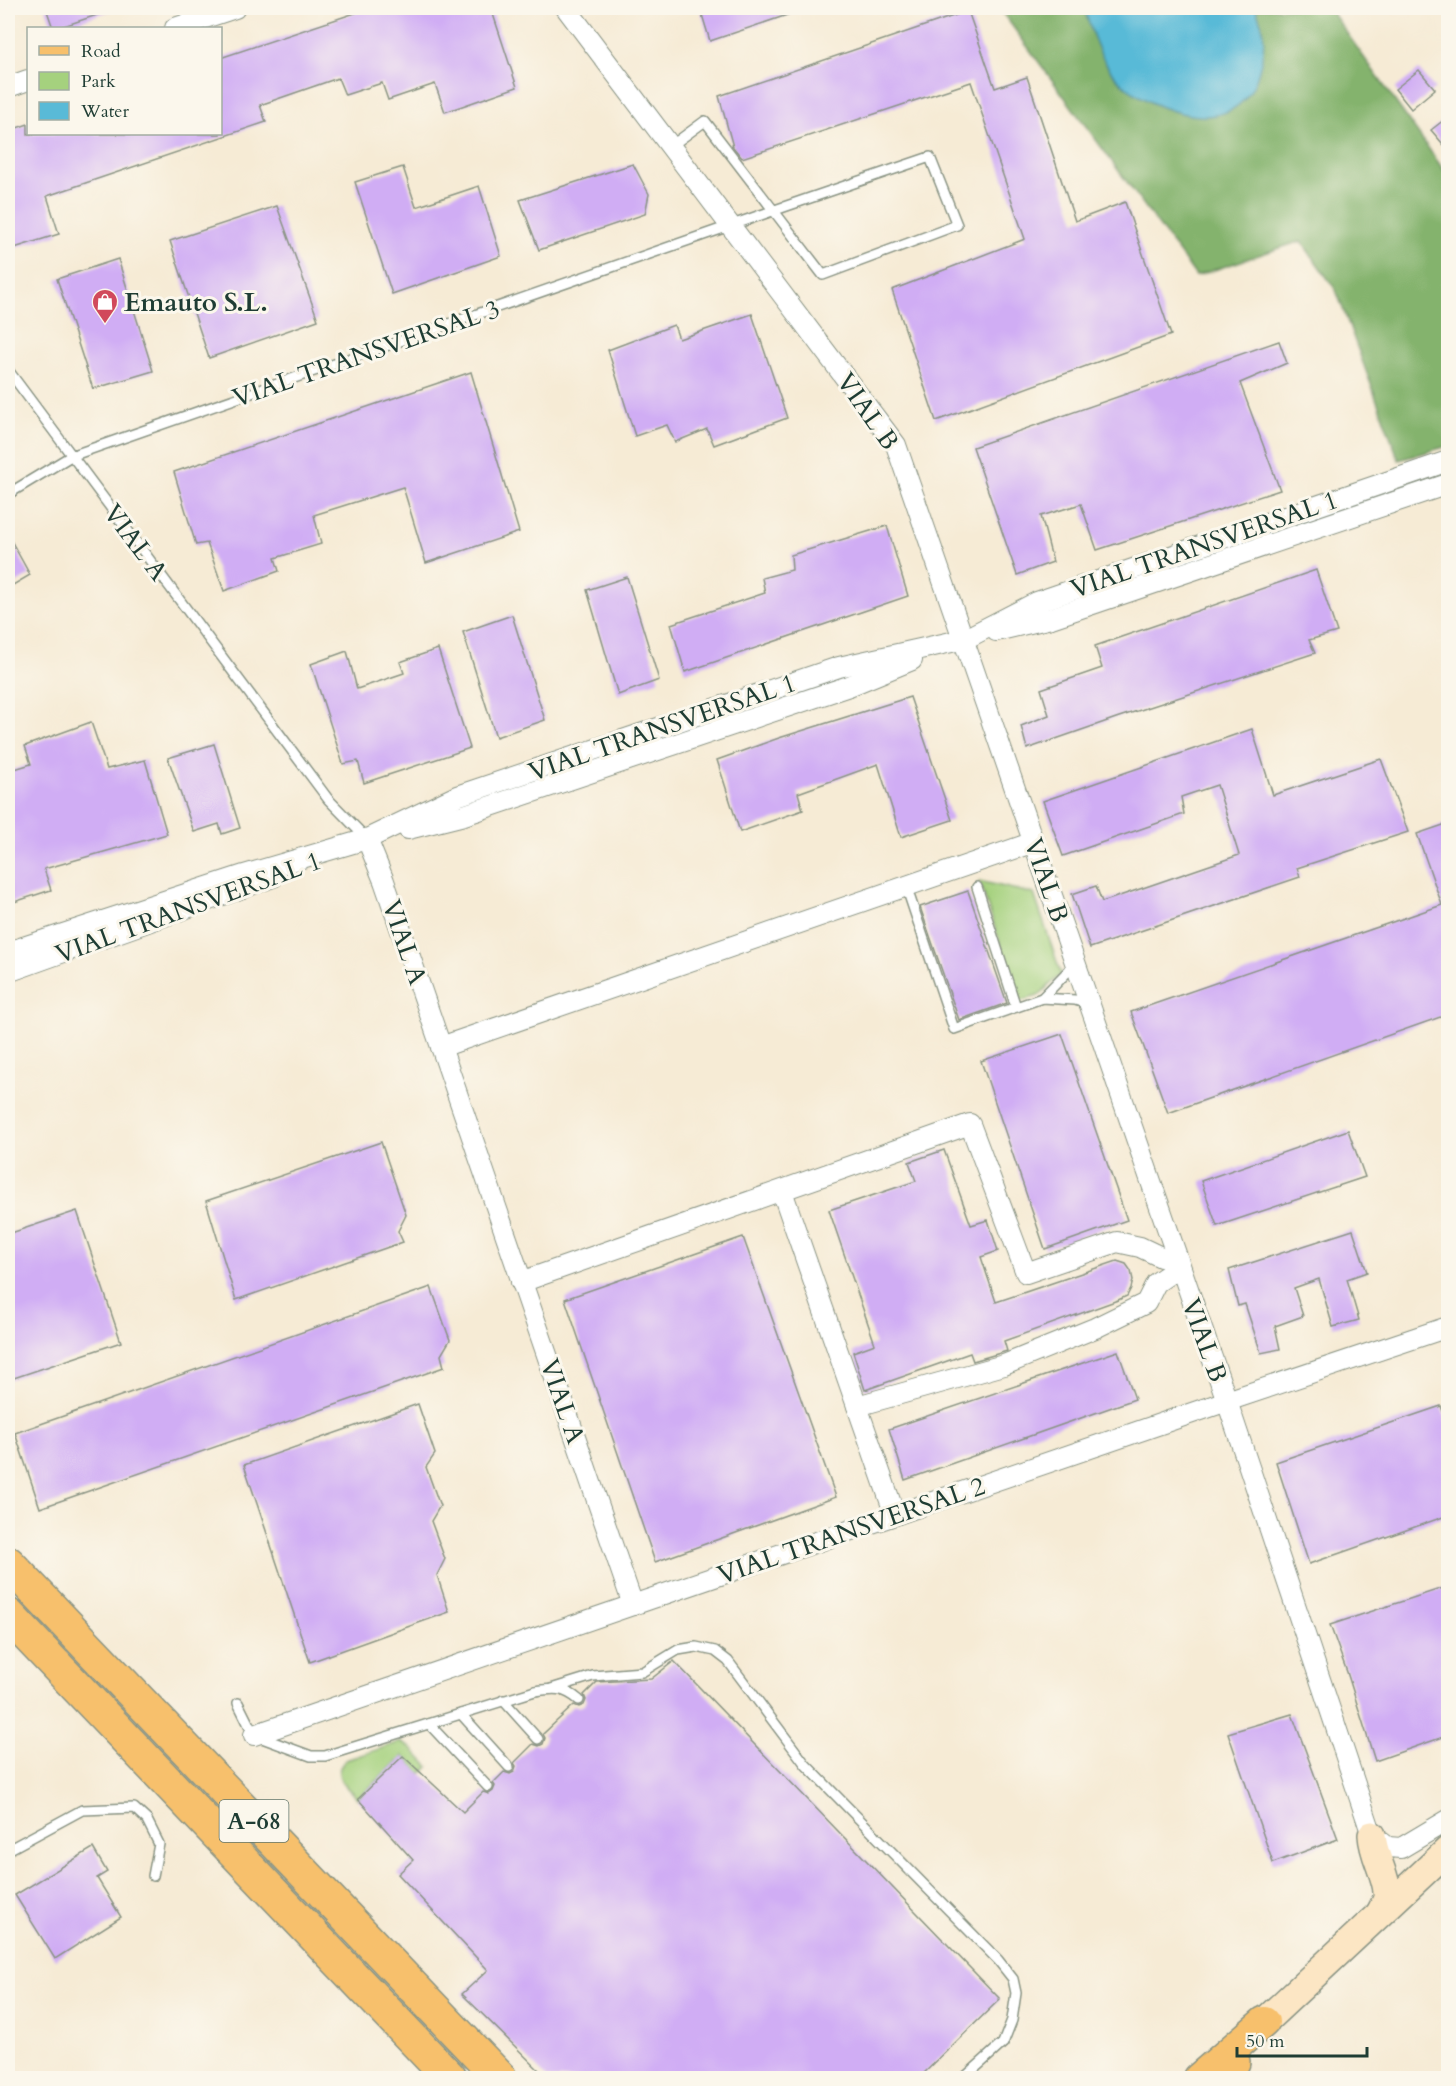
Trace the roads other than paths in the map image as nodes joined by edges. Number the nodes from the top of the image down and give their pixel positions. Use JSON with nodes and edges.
{"nodes":[{"id":1,"x":235,"y":8,"type":"edge"},
{"id":2,"x":566,"y":8,"type":"edge"},
{"id":3,"x":178,"y":27,"type":"edge"},
{"id":4,"x":27,"y":80,"type":"edge"},
{"id":5,"x":8,"y":87,"type":"edge"},
{"id":6,"x":671,"y":146,"type":"junction"},
{"id":7,"x":775,"y":210,"type":"junction"},
{"id":8,"x":732,"y":225,"type":"junction"},
{"id":9,"x":8,"y":370,"type":"edge"},
{"id":10,"x":71,"y":456,"type":"junction"},
{"id":11,"x":1449,"y":461,"type":"edge"},
{"id":12,"x":1449,"y":484,"type":"edge"},
{"id":13,"x":8,"y":494,"type":"edge"},
{"id":14,"x":964,"y":639,"type":"junction"},
{"id":15,"x":367,"y":839,"type":"junction"},
{"id":16,"x":1034,"y":842,"type":"junction"},
{"id":17,"x":906,"y":886,"type":"junction"},
{"id":18,"x":977,"y":887,"type":"dead end"},
{"id":19,"x":8,"y":952,"type":"edge"},
{"id":20,"x":1076,"y":964,"type":"junction"},
{"id":21,"x":8,"y":972,"type":"edge"},
{"id":22,"x":1042,"y":998,"type":"junction"},
{"id":23,"x":1089,"y":1004,"type":"junction"},
{"id":24,"x":1016,"y":1007,"type":"junction"},
{"id":25,"x":441,"y":1047,"type":"junction"},
{"id":26,"x":782,"y":1191,"type":"junction"},
{"id":27,"x":1178,"y":1264,"type":"junction"},
{"id":28,"x":522,"y":1282,"type":"junction"},
{"id":29,"x":1449,"y":1327,"type":"edge"},
{"id":30,"x":1227,"y":1401,"type":"junction"},
{"id":31,"x":856,"y":1406,"type":"junction"},
{"id":32,"x":895,"y":1515,"type":"junction"},
{"id":33,"x":8,"y":1563,"type":"edge"},
{"id":34,"x":633,"y":1605,"type":"junction"},
{"id":35,"x":8,"y":1615,"type":"edge"},
{"id":36,"x":8,"y":1640,"type":"edge"},
{"id":37,"x":550,"y":1689,"type":"junction"},
{"id":38,"x":503,"y":1700,"type":"junction"},
{"id":39,"x":579,"y":1700,"type":"dead end"},
{"id":40,"x":238,"y":1703,"type":"dead end"},
{"id":41,"x":461,"y":1714,"type":"junction"},
{"id":42,"x":429,"y":1724,"type":"junction"},
{"id":43,"x":254,"y":1735,"type":"junction"},
{"id":44,"x":538,"y":1739,"type":"dead end"},
{"id":45,"x":509,"y":1767,"type":"dead end"},
{"id":46,"x":488,"y":1787,"type":"dead end"},
{"id":47,"x":1449,"y":1820,"type":"edge"},
{"id":48,"x":1372,"y":1835,"type":"junction"},
{"id":49,"x":8,"y":1850,"type":"edge"},
{"id":50,"x":1444,"y":1859,"type":"edge"},
{"id":51,"x":153,"y":1876,"type":"dead end"},
{"id":52,"x":1382,"y":1911,"type":"junction"},
{"id":53,"x":1268,"y":2024,"type":"junction"},
{"id":54,"x":1222,"y":2073,"type":"edge"},
{"id":55,"x":425,"y":2079,"type":"edge"},
{"id":56,"x":450,"y":2079,"type":"edge"},
{"id":57,"x":500,"y":2079,"type":"edge"},
{"id":58,"x":964,"y":2079,"type":"edge"},
{"id":59,"x":1199,"y":2079,"type":"edge"}],
"edges":[{"from":1,"to":3,"type":"street"},
{"from":2,"to":6,"type":"street","name":"VIAL B"},
{"from":4,"to":5,"type":"street"},
{"from":6,"to":7,"type":"lane"},
{"from":6,"to":8,"type":"street","name":"VIAL B"},
{"from":7,"to":7,"type":"lane"},
{"from":7,"to":8,"type":"lane","name":"VIAL TRANSVERSAL 3"},
{"from":8,"to":10,"type":"lane","name":"VIAL TRANSVERSAL 3"},
{"from":8,"to":14,"type":"street","name":"VIAL B"},
{"from":9,"to":10,"type":"lane","name":"VIAL A"},
{"from":10,"to":13,"type":"lane","name":"VIAL TRANSVERSAL 3"},
{"from":10,"to":15,"type":"lane","name":"VIAL A"},
{"from":11,"to":14,"type":"street","name":"VIAL TRANSVERSAL 1"},
{"from":12,"to":14,"type":"street","name":"VIAL TRANSVERSAL 1"},
{"from":14,"to":15,"type":"street","name":"VIAL TRANSVERSAL 1"},
{"from":14,"to":16,"type":"street","name":"VIAL B"},
{"from":15,"to":19,"type":"street","name":"VIAL TRANSVERSAL 1"},
{"from":15,"to":21,"type":"street","name":"VIAL TRANSVERSAL 1"},
{"from":15,"to":25,"type":"street","name":"VIAL A"},
{"from":16,"to":17,"type":"street"},
{"from":16,"to":20,"type":"street","name":"VIAL B"},
{"from":17,"to":24,"type":"lane"},
{"from":17,"to":25,"type":"street"},
{"from":18,"to":24,"type":"lane"},
{"from":20,"to":22,"type":"lane"},
{"from":20,"to":23,"type":"street","name":"VIAL B"},
{"from":22,"to":23,"type":"lane"},
{"from":22,"to":24,"type":"lane"},
{"from":23,"to":27,"type":"street","name":"VIAL B"},
{"from":25,"to":28,"type":"street","name":"VIAL A"},
{"from":26,"to":27,"type":"street"},
{"from":26,"to":28,"type":"street"},
{"from":26,"to":31,"type":"street"},
{"from":27,"to":30,"type":"street","name":"VIAL B"},
{"from":27,"to":31,"type":"street"},
{"from":28,"to":34,"type":"street","name":"VIAL A"},
{"from":29,"to":30,"type":"street","name":"VIAL TRANSVERSAL 2"},
{"from":30,"to":32,"type":"street","name":"VIAL TRANSVERSAL 2"},
{"from":30,"to":48,"type":"street","name":"VIAL B"},
{"from":31,"to":32,"type":"street"},
{"from":32,"to":34,"type":"street","name":"VIAL TRANSVERSAL 2"},
{"from":33,"to":57,"type":"highway","number":"A-68"},
{"from":34,"to":43,"type":"street","name":"VIAL TRANSVERSAL 2"},
{"from":35,"to":56,"type":"highway","number":"A-68"},
{"from":36,"to":55,"type":"highway"},
{"from":37,"to":38,"type":"lane"},
{"from":37,"to":39,"type":"lane"},
{"from":37,"to":58,"type":"lane"},
{"from":38,"to":41,"type":"lane"},
{"from":38,"to":44,"type":"lane"},
{"from":40,"to":43,"type":"lane"},
{"from":41,"to":42,"type":"lane"},
{"from":41,"to":45,"type":"lane"},
{"from":42,"to":43,"type":"lane"},
{"from":42,"to":46,"type":"lane"},
{"from":47,"to":48,"type":"street"},
{"from":48,"to":50,"type":"main road"},
{"from":48,"to":52,"type":"main road"},
{"from":49,"to":51,"type":"lane"},
{"from":50,"to":52,"type":"main road"},
{"from":50,"to":53,"type":"main road"},
{"from":52,"to":53,"type":"main road"},
{"from":53,"to":54,"type":"main road"},
{"from":53,"to":59,"type":"main road"}]}
